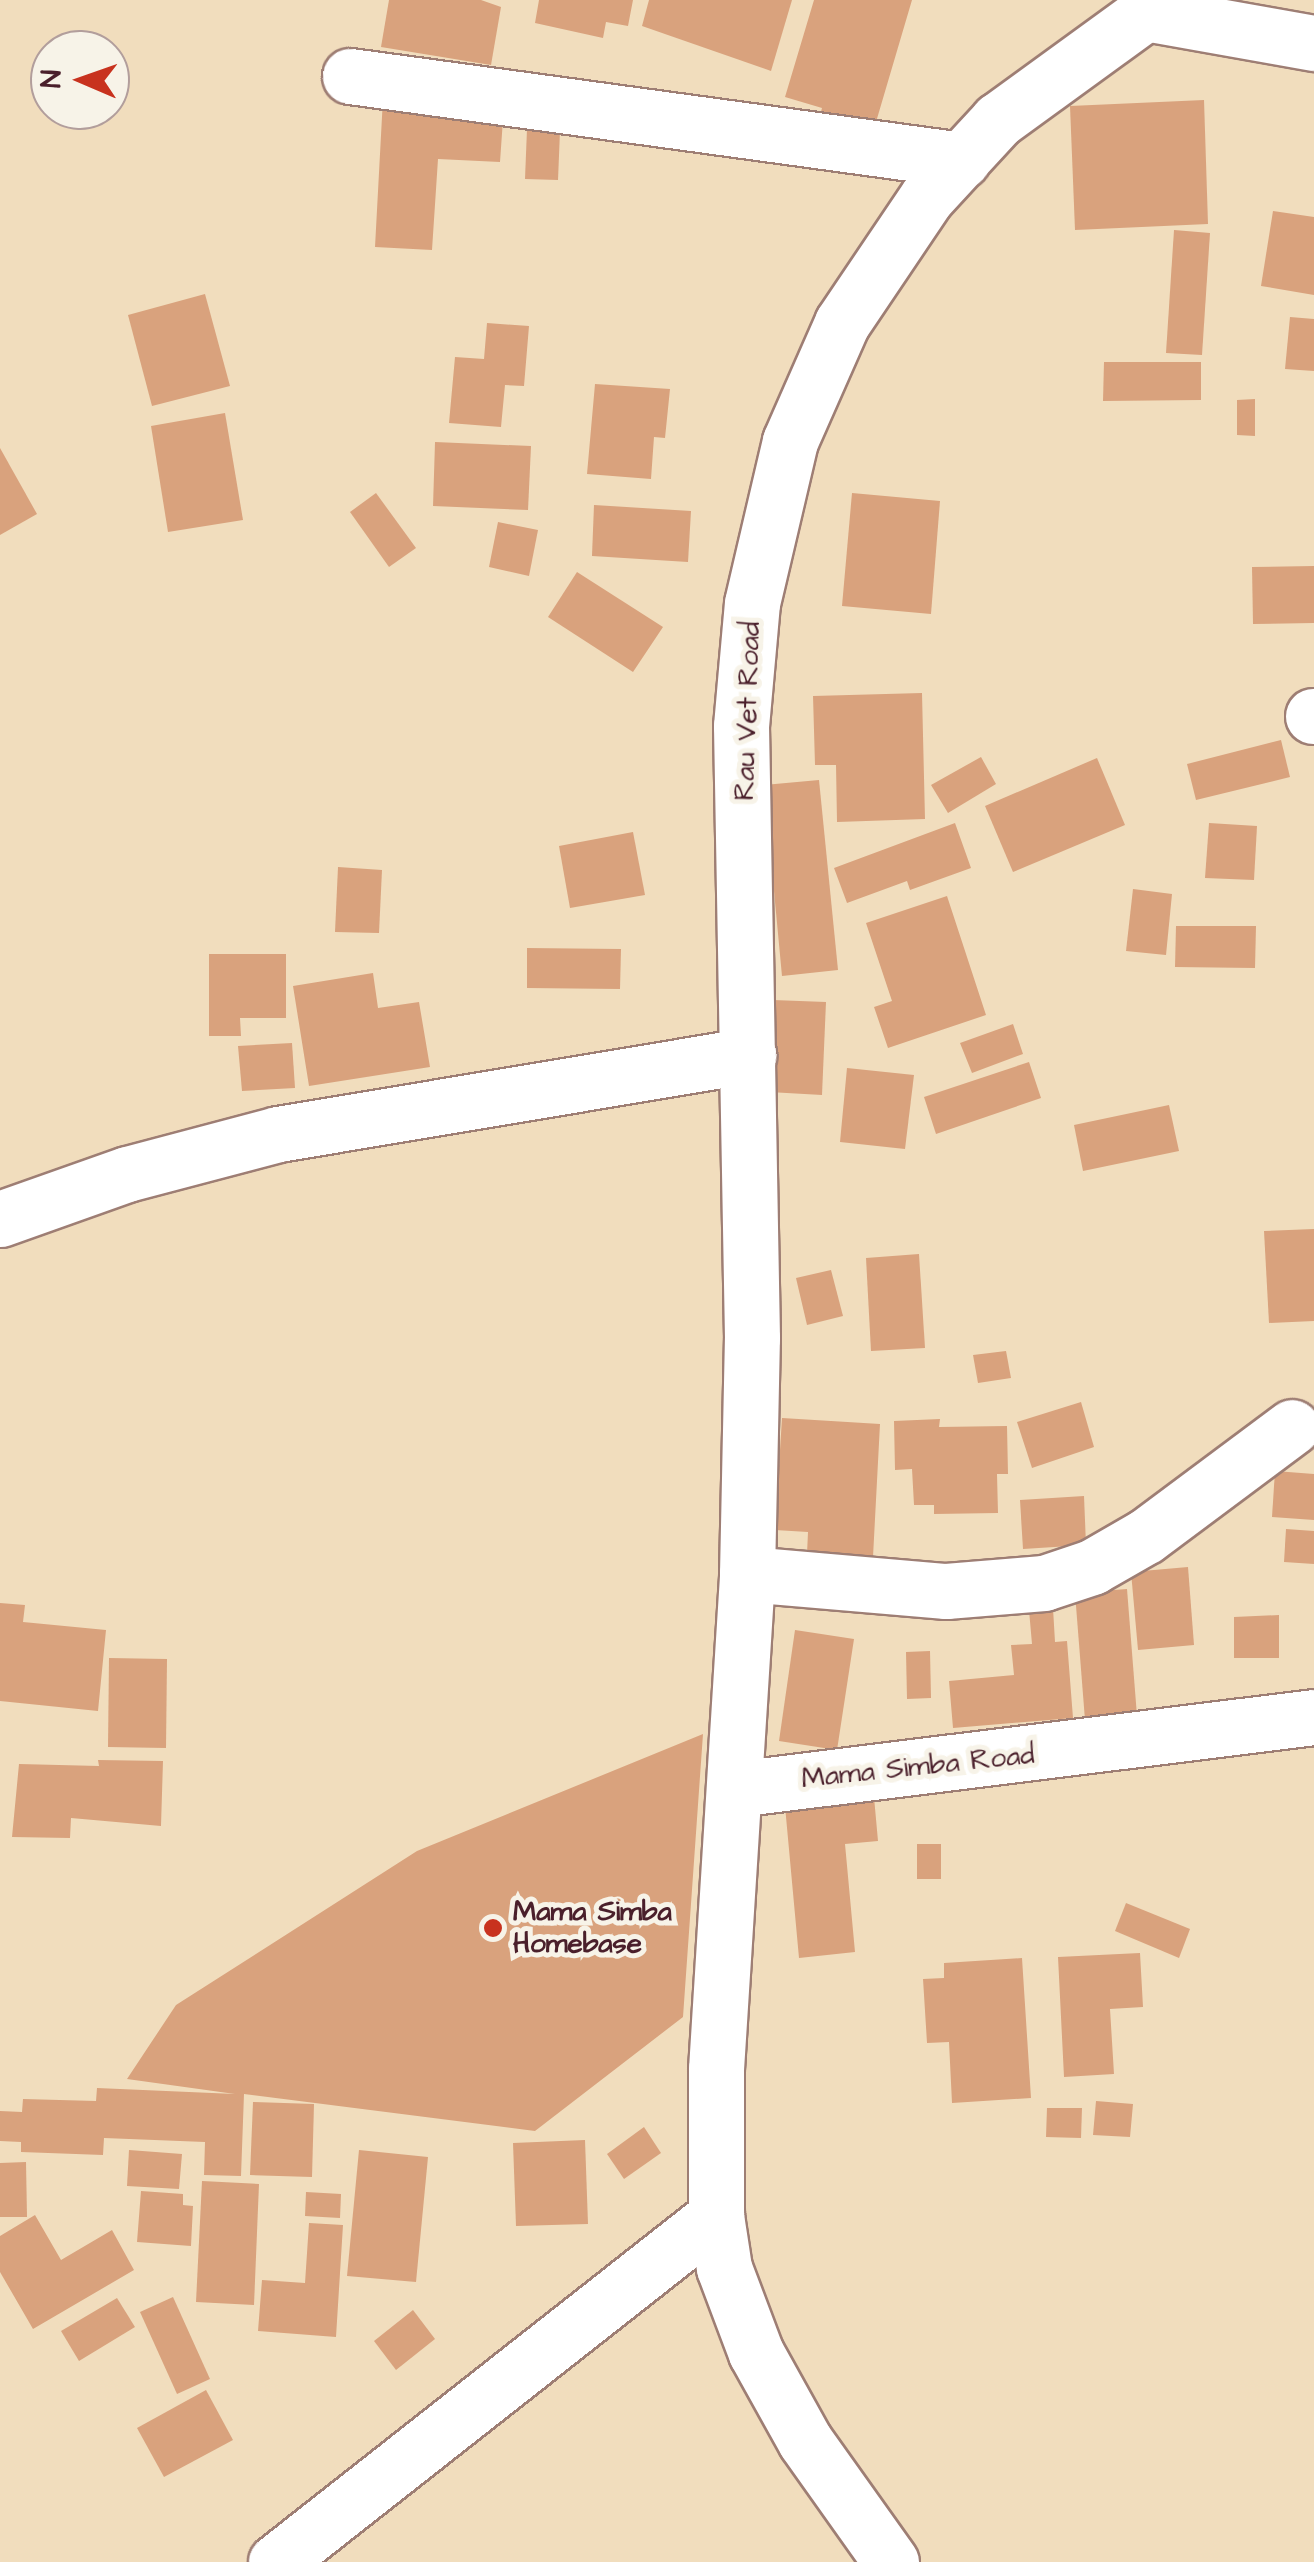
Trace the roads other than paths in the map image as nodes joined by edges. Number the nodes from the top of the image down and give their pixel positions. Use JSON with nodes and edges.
{"nodes":[{"id":1,"x":1154,"y":7,"type":"edge"},
{"id":2,"x":1314,"y":44,"type":"edge"},
{"id":3,"x":350,"y":76,"type":"dead end"},
{"id":4,"x":962,"y":160,"type":"junction"},
{"id":5,"x":748,"y":1054,"type":"junction"},
{"id":6,"x":0,"y":1219,"type":"edge"},
{"id":7,"x":1292,"y":1427,"type":"dead end"},
{"id":8,"x":747,"y":1574,"type":"junction"},
{"id":9,"x":1314,"y":1717,"type":"edge"},
{"id":10,"x":736,"y":1788,"type":"junction"},
{"id":11,"x":716,"y":2216,"type":"junction"},
{"id":12,"x":276,"y":2562,"type":"edge"},
{"id":13,"x":891,"y":2562,"type":"edge"}],
"edges":[{"from":1,"to":2,"type":"street"},
{"from":1,"to":4,"type":"street","name":"Rau Vet Road"},
{"from":3,"to":4,"type":"street"},
{"from":4,"to":5,"type":"street","name":"Rau Vet Road"},
{"from":5,"to":6,"type":"street"},
{"from":5,"to":8,"type":"street","name":"Rau Vet Road"},
{"from":7,"to":8,"type":"street"},
{"from":8,"to":10,"type":"street"},
{"from":9,"to":10,"type":"street","name":"Mama Simba Road"},
{"from":10,"to":11,"type":"street"},
{"from":11,"to":12,"type":"street"},
{"from":11,"to":13,"type":"street"}]}
